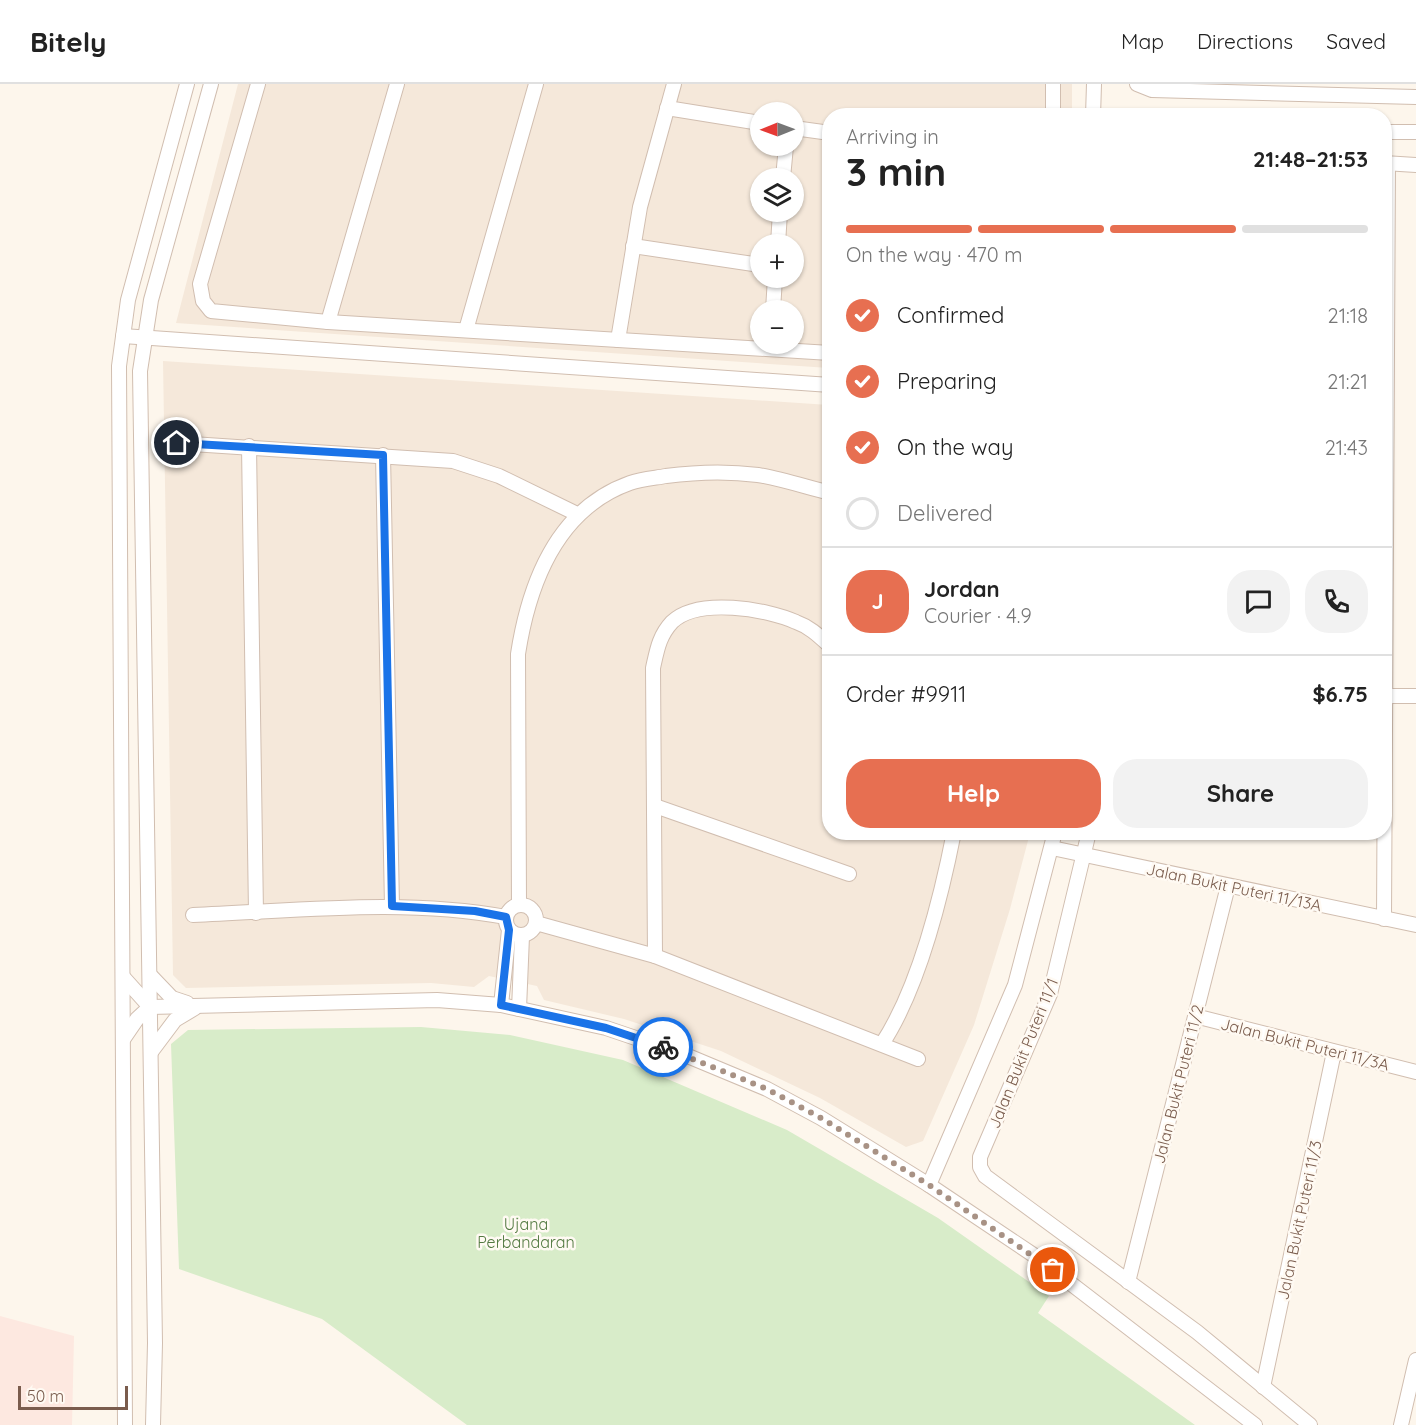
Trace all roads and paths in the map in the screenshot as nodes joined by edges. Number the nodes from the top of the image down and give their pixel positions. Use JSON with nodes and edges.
{"nodes":[{"id":1,"x":187,"y":84,"type":"edge"},
{"id":2,"x":211,"y":84,"type":"edge"},
{"id":3,"x":258,"y":84,"type":"edge"},
{"id":4,"x":397,"y":84,"type":"edge"},
{"id":5,"x":536,"y":84,"type":"edge"},
{"id":6,"x":674,"y":84,"type":"edge"},
{"id":7,"x":1053,"y":84,"type":"edge"},
{"id":8,"x":1094,"y":84,"type":"edge"},
{"id":9,"x":1137,"y":84,"type":"edge"},
{"id":10,"x":1263,"y":88,"type":"edge"},
{"id":11,"x":1392,"y":90,"type":"edge"},
{"id":12,"x":1416,"y":97,"type":"edge"},
{"id":13,"x":667,"y":108,"type":"junction"},
{"id":14,"x":1053,"y":108,"type":"edge"},
{"id":15,"x":1093,"y":108,"type":"edge"},
{"id":16,"x":750,"y":121,"type":"edge"},
{"id":17,"x":804,"y":129,"type":"edge"},
{"id":18,"x":822,"y":132,"type":"edge"},
{"id":19,"x":1392,"y":132,"type":"edge"},
{"id":20,"x":1416,"y":132,"type":"edge"},
{"id":21,"x":1392,"y":163,"type":"edge"},
{"id":22,"x":1416,"y":165,"type":"edge"},
{"id":23,"x":633,"y":246,"type":"junction"},
{"id":24,"x":750,"y":264,"type":"edge"},
{"id":25,"x":328,"y":322,"type":"junction"},
{"id":26,"x":466,"y":330,"type":"junction"},
{"id":27,"x":123,"y":336,"type":"junction"},
{"id":28,"x":145,"y":338,"type":"junction"},
{"id":29,"x":618,"y":340,"type":"junction"},
{"id":30,"x":750,"y":346,"type":"edge"},
{"id":31,"x":804,"y":350,"type":"edge"},
{"id":32,"x":822,"y":352,"type":"edge"},
{"id":33,"x":822,"y":384,"type":"edge"},
{"id":34,"x":177,"y":443,"type":"dead end"},
{"id":35,"x":249,"y":446,"type":"junction"},
{"id":36,"x":383,"y":455,"type":"junction"},
{"id":37,"x":822,"y":491,"type":"edge"},
{"id":38,"x":577,"y":514,"type":"junction"},
{"id":39,"x":822,"y":638,"type":"edge"},
{"id":40,"x":1392,"y":696,"type":"edge"},
{"id":41,"x":1416,"y":696,"type":"edge"},
{"id":42,"x":655,"y":806,"type":"junction"},
{"id":43,"x":952,"y":840,"type":"edge"},
{"id":44,"x":1053,"y":840,"type":"edge"},
{"id":45,"x":1088,"y":840,"type":"edge"},
{"id":46,"x":1385,"y":840,"type":"edge"},
{"id":47,"x":1052,"y":848,"type":"junction"},
{"id":48,"x":1085,"y":854,"type":"junction"},
{"id":49,"x":849,"y":874,"type":"dead end"},
{"id":50,"x":1228,"y":886,"type":"junction"},
{"id":51,"x":519,"y":905,"type":"junction"},
{"id":52,"x":392,"y":906,"type":"junction"},
{"id":53,"x":256,"y":913,"type":"junction"},
{"id":54,"x":194,"y":915,"type":"dead end"},
{"id":55,"x":1384,"y":918,"type":"junction"},
{"id":56,"x":507,"y":923,"type":"junction"},
{"id":57,"x":536,"y":923,"type":"junction"},
{"id":58,"x":1416,"y":925,"type":"edge"},
{"id":59,"x":522,"y":936,"type":"junction"},
{"id":60,"x":655,"y":956,"type":"junction"},
{"id":61,"x":150,"y":975,"type":"junction"},
{"id":62,"x":123,"y":977,"type":"junction"},
{"id":63,"x":501,"y":1005,"type":"junction"},
{"id":64,"x":150,"y":1007,"type":"junction"},
{"id":65,"x":197,"y":1007,"type":"junction"},
{"id":66,"x":519,"y":1009,"type":"junction"},
{"id":67,"x":1195,"y":1016,"type":"junction"},
{"id":68,"x":124,"y":1038,"type":"junction"},
{"id":69,"x":882,"y":1044,"type":"junction"},
{"id":70,"x":151,"y":1052,"type":"junction"},
{"id":71,"x":1334,"y":1052,"type":"junction"},
{"id":72,"x":918,"y":1059,"type":"dead end"},
{"id":73,"x":1416,"y":1072,"type":"edge"},
{"id":74,"x":929,"y":1185,"type":"junction"},
{"id":75,"x":1128,"y":1282,"type":"junction"},
{"id":76,"x":1416,"y":1360,"type":"edge"},
{"id":77,"x":1263,"y":1387,"type":"junction"},
{"id":78,"x":125,"y":1425,"type":"edge"},
{"id":79,"x":153,"y":1425,"type":"edge"},
{"id":80,"x":1255,"y":1425,"type":"edge"},
{"id":81,"x":1310,"y":1425,"type":"edge"},
{"id":82,"x":1401,"y":1425,"type":"edge"}],
"edges":[{"from":1,"to":27,"type":"street"},
{"from":2,"to":28,"type":"street"},
{"from":3,"to":25,"type":"street"},
{"from":4,"to":25,"type":"street"},
{"from":5,"to":26,"type":"street"},
{"from":6,"to":13,"type":"street"},
{"from":7,"to":14,"type":"street"},
{"from":8,"to":15,"type":"street"},
{"from":9,"to":10,"type":"street"},
{"from":10,"to":11,"type":"street"},
{"from":11,"to":12,"type":"street"},
{"from":13,"to":16,"type":"street"},
{"from":13,"to":23,"type":"street"},
{"from":17,"to":18,"type":"street"},
{"from":19,"to":20,"type":"street"},
{"from":21,"to":22,"type":"street"},
{"from":23,"to":24,"type":"street"},
{"from":23,"to":29,"type":"street"},
{"from":25,"to":26,"type":"street"},
{"from":26,"to":29,"type":"street"},
{"from":27,"to":28,"type":"street"},
{"from":27,"to":62,"type":"street"},
{"from":28,"to":33,"type":"street"},
{"from":28,"to":61,"type":"street"},
{"from":29,"to":30,"type":"street"},
{"from":31,"to":32,"type":"street"},
{"from":34,"to":35,"type":"street"},
{"from":35,"to":36,"type":"street"},
{"from":35,"to":53,"type":"street"},
{"from":36,"to":38,"type":"street"},
{"from":36,"to":52,"type":"street"},
{"from":37,"to":38,"type":"street"},
{"from":38,"to":51,"type":"street"},
{"from":39,"to":42,"type":"street"},
{"from":40,"to":41,"type":"street"},
{"from":42,"to":49,"type":"street"},
{"from":42,"to":60,"type":"street"},
{"from":43,"to":69,"type":"street"},
{"from":44,"to":47,"type":"street"},
{"from":45,"to":48,"type":"street","name":"Jalan Bukit Puteri 11/1"},
{"from":46,"to":55,"type":"street"},
{"from":47,"to":48,"type":"street","name":"Jalan Bukit Puteri 11/13A"},
{"from":47,"to":74,"type":"street"},
{"from":48,"to":50,"type":"street","name":"Jalan Bukit Puteri 11/13A"},
{"from":48,"to":75,"type":"street","name":"Jalan Bukit Puteri 11/1"},
{"from":50,"to":55,"type":"street","name":"Jalan Bukit Puteri 11/13A"},
{"from":50,"to":67,"type":"street","name":"Jalan Bukit Puteri 11/2"},
{"from":51,"to":56,"type":"street"},
{"from":51,"to":57,"type":"street"},
{"from":52,"to":53,"type":"street"},
{"from":52,"to":56,"type":"street"},
{"from":53,"to":54,"type":"street"},
{"from":55,"to":58,"type":"street","name":"Jalan Bukit Puteri 11/13A"},
{"from":56,"to":59,"type":"street"},
{"from":56,"to":63,"type":"street"},
{"from":57,"to":59,"type":"street"},
{"from":57,"to":60,"type":"street"},
{"from":59,"to":66,"type":"street"},
{"from":60,"to":69,"type":"street"},
{"from":61,"to":64,"type":"street"},
{"from":61,"to":65,"type":"street"},
{"from":62,"to":64,"type":"street"},
{"from":62,"to":68,"type":"street"},
{"from":63,"to":65,"type":"street"},
{"from":63,"to":66,"type":"street"},
{"from":64,"to":65,"type":"street"},
{"from":64,"to":68,"type":"street"},
{"from":64,"to":70,"type":"street"},
{"from":65,"to":70,"type":"street"},
{"from":66,"to":74,"type":"street"},
{"from":67,"to":71,"type":"street","name":"Jalan Bukit Puteri 11/3A"},
{"from":67,"to":75,"type":"street","name":"Jalan Bukit Puteri 11/2"},
{"from":68,"to":78,"type":"street"},
{"from":69,"to":72,"type":"street"},
{"from":70,"to":79,"type":"street"},
{"from":71,"to":73,"type":"street","name":"Jalan Bukit Puteri 11/3A"},
{"from":71,"to":77,"type":"street","name":"Jalan Bukit Puteri 11/3"},
{"from":74,"to":80,"type":"street"},
{"from":75,"to":77,"type":"street"},
{"from":76,"to":82,"type":"street"},
{"from":77,"to":81,"type":"street"}]}
